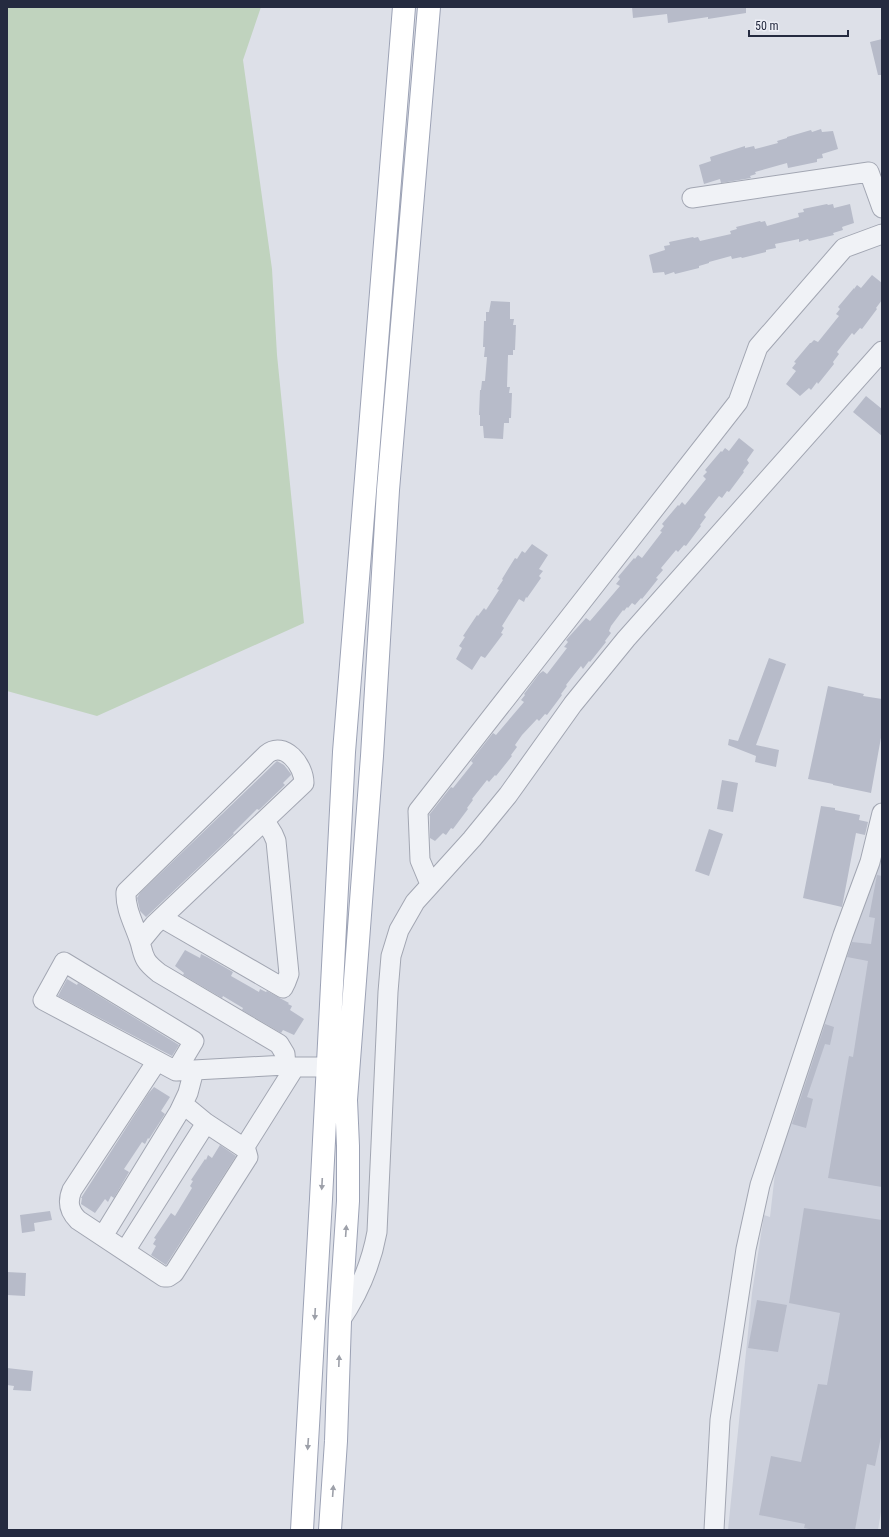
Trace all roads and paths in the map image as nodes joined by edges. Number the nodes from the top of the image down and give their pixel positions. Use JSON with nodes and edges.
{"nodes":[{"id":1,"x":404,"y":7,"type":"edge"},
{"id":2,"x":429,"y":7,"type":"edge"},
{"id":3,"x":692,"y":198,"type":"dead end"},
{"id":4,"x":882,"y":208,"type":"edge"},
{"id":5,"x":882,"y":234,"type":"edge"},
{"id":6,"x":882,"y":351,"type":"edge"},
{"id":7,"x":882,"y":813,"type":"edge"},
{"id":8,"x":265,"y":821,"type":"junction"},
{"id":9,"x":430,"y":884,"type":"junction"},
{"id":10,"x":162,"y":918,"type":"junction"},
{"id":11,"x":140,"y":942,"type":"junction"},
{"id":12,"x":157,"y":1061,"type":"junction"},
{"id":13,"x":290,"y":1066,"type":"junction"},
{"id":14,"x":328,"y":1068,"type":"junction"},
{"id":15,"x":185,"y":1070,"type":"junction"},
{"id":16,"x":183,"y":1104,"type":"junction"},
{"id":17,"x":206,"y":1124,"type":"junction"},
{"id":18,"x":324,"y":1145,"type":"junction"},
{"id":19,"x":348,"y":1146,"type":"junction"},
{"id":20,"x":244,"y":1148,"type":"junction"},
{"id":21,"x":104,"y":1236,"type":"junction"},
{"id":22,"x":124,"y":1251,"type":"junction"},
{"id":23,"x":340,"y":1321,"type":"junction"},
{"id":24,"x":302,"y":1530,"type":"edge"},
{"id":25,"x":330,"y":1530,"type":"edge"},
{"id":26,"x":714,"y":1530,"type":"edge"}],
"edges":[{"from":1,"to":14,"type":"main road"},
{"from":2,"to":19,"type":"main road"},
{"from":3,"to":4,"type":"street"},
{"from":5,"to":9,"type":"street"},
{"from":6,"to":9,"type":"street"},
{"from":7,"to":26,"type":"street"},
{"from":8,"to":10,"type":"street"},
{"from":8,"to":10,"type":"street"},
{"from":8,"to":11,"type":"street"},
{"from":9,"to":23,"type":"street"},
{"from":10,"to":11,"type":"street"},
{"from":11,"to":13,"type":"street"},
{"from":12,"to":15,"type":"street"},
{"from":12,"to":15,"type":"street"},
{"from":12,"to":21,"type":"street"},
{"from":13,"to":14,"type":"street"},
{"from":13,"to":15,"type":"street"},
{"from":13,"to":20,"type":"street"},
{"from":14,"to":18,"type":"main road"},
{"from":15,"to":16,"type":"street"},
{"from":16,"to":17,"type":"street"},
{"from":16,"to":21,"type":"street"},
{"from":17,"to":20,"type":"street"},
{"from":17,"to":22,"type":"street"},
{"from":18,"to":19,"type":"main road"},
{"from":18,"to":24,"type":"main road","one_way":true},
{"from":23,"to":19,"type":"main road","one_way":true},
{"from":20,"to":22,"type":"street"},
{"from":21,"to":22,"type":"street"},
{"from":25,"to":23,"type":"main road","one_way":true}]}
